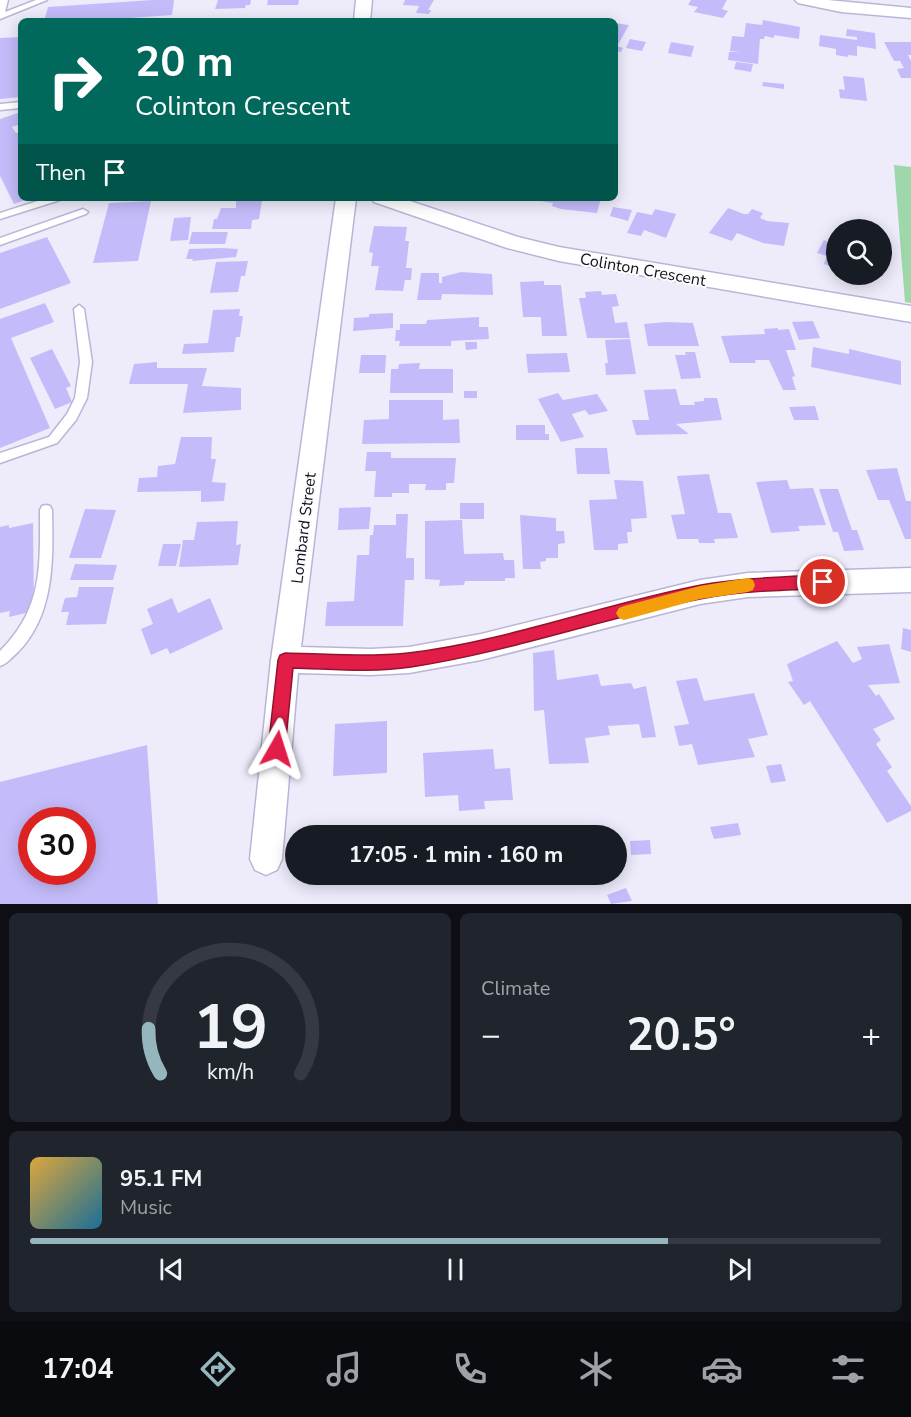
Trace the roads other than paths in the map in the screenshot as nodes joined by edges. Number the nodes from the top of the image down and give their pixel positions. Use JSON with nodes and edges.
{"nodes":[{"id":1,"x":43,"y":0,"type":"edge"},
{"id":2,"x":364,"y":0,"type":"edge"},
{"id":3,"x":803,"y":0,"type":"edge"},
{"id":4,"x":1,"y":9,"type":"edge"},
{"id":5,"x":911,"y":13,"type":"edge"},
{"id":6,"x":362,"y":18,"type":"edge"},
{"id":7,"x":18,"y":105,"type":"edge"},
{"id":8,"x":0,"y":107,"type":"edge"},
{"id":9,"x":48,"y":201,"type":"edge"},
{"id":10,"x":345,"y":201,"type":"edge"},
{"id":11,"x":390,"y":201,"type":"edge"},
{"id":12,"x":83,"y":212,"type":"dead end"},
{"id":13,"x":0,"y":216,"type":"edge"},
{"id":14,"x":0,"y":242,"type":"edge"},
{"id":15,"x":79,"y":309,"type":"dead end"},
{"id":16,"x":911,"y":314,"type":"edge"},
{"id":17,"x":0,"y":458,"type":"edge"},
{"id":18,"x":46,"y":510,"type":"dead end"},
{"id":19,"x":911,"y":580,"type":"edge"},
{"id":20,"x":0,"y":660,"type":"edge"},
{"id":21,"x":285,"y":660,"type":"junction"},
{"id":22,"x":266,"y":859,"type":"dead end"}],
"edges":[{"from":1,"to":4,"type":"lane"},
{"from":2,"to":6,"type":"street"},
{"from":3,"to":5,"type":"street"},
{"from":7,"to":8,"type":"lane"},
{"from":9,"to":13,"type":"lane"},
{"from":10,"to":21,"type":"street","name":"Lombard Street"},
{"from":11,"to":16,"type":"street","name":"Colinton Crescent"},
{"from":12,"to":14,"type":"lane"},
{"from":15,"to":17,"type":"lane"},
{"from":18,"to":20,"type":"lane"},
{"from":19,"to":21,"type":"street"},
{"from":21,"to":22,"type":"street","name":"Lombard Street"}]}
